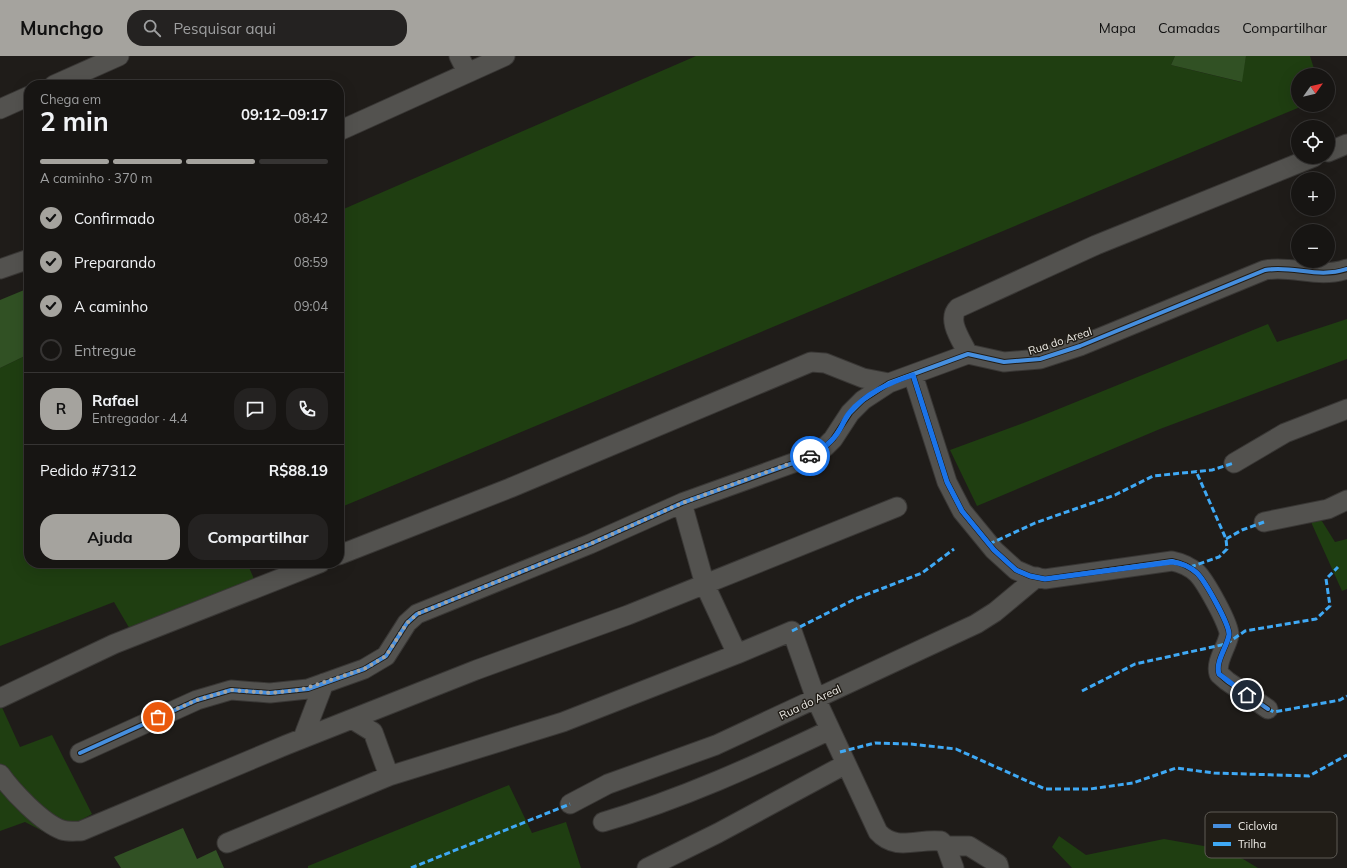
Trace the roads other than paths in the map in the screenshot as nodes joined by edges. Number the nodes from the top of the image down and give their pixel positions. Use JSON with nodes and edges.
{"nodes":[{"id":1,"x":119,"y":56,"type":"edge"},
{"id":2,"x":505,"y":56,"type":"edge"},
{"id":3,"x":463,"y":64,"type":"edge"},
{"id":4,"x":65,"y":80,"type":"edge"},
{"id":5,"x":24,"y":98,"type":"edge"},
{"id":6,"x":0,"y":109,"type":"edge"},
{"id":7,"x":344,"y":128,"type":"edge"},
{"id":8,"x":1347,"y":144,"type":"edge"},
{"id":9,"x":1335,"y":149,"type":"edge"},
{"id":10,"x":1297,"y":164,"type":"edge"},
{"id":11,"x":24,"y":261,"type":"edge"},
{"id":12,"x":0,"y":269,"type":"edge"},
{"id":13,"x":1347,"y":269,"type":"edge"},
{"id":14,"x":968,"y":354,"type":"junction"},
{"id":15,"x":913,"y":375,"type":"junction"},
{"id":16,"x":890,"y":383,"type":"junction"},
{"id":17,"x":1347,"y":409,"type":"edge"},
{"id":18,"x":1234,"y":463,"type":"dead end"},
{"id":19,"x":1347,"y":500,"type":"edge"},
{"id":20,"x":682,"y":503,"type":"junction"},
{"id":21,"x":897,"y":507,"type":"dead end"},
{"id":22,"x":1264,"y":522,"type":"dead end"},
{"id":23,"x":344,"y":554,"type":"edge"},
{"id":24,"x":307,"y":568,"type":"edge"},
{"id":25,"x":1037,"y":577,"type":"junction"},
{"id":26,"x":705,"y":585,"type":"junction"},
{"id":27,"x":737,"y":654,"type":"junction"},
{"id":28,"x":324,"y":683,"type":"junction"},
{"id":29,"x":0,"y":698,"type":"edge"},
{"id":30,"x":816,"y":699,"type":"junction"},
{"id":31,"x":1268,"y":709,"type":"dead end"},
{"id":32,"x":352,"y":719,"type":"junction"},
{"id":33,"x":830,"y":730,"type":"junction"},
{"id":34,"x":303,"y":738,"type":"junction"},
{"id":35,"x":80,"y":753,"type":"dead end"},
{"id":36,"x":846,"y":764,"type":"junction"},
{"id":37,"x":0,"y":774,"type":"edge"},
{"id":38,"x":389,"y":776,"type":"junction"},
{"id":39,"x":570,"y":804,"type":"dead end"},
{"id":40,"x":603,"y":822,"type":"dead end"},
{"id":41,"x":227,"y":843,"type":"dead end"},
{"id":42,"x":940,"y":843,"type":"junction"},
{"id":43,"x":647,"y":868,"type":"edge"},
{"id":44,"x":954,"y":868,"type":"edge"},
{"id":45,"x":999,"y":868,"type":"edge"}],
"edges":[{"from":1,"to":4,"type":"street"},
{"from":2,"to":3,"type":"street"},
{"from":3,"to":7,"type":"street"},
{"from":5,"to":6,"type":"street"},
{"from":8,"to":9,"type":"street"},
{"from":10,"to":14,"type":"street"},
{"from":11,"to":12,"type":"street"},
{"from":13,"to":14,"type":"street","name":"Rua do Areal"},
{"from":14,"to":15,"type":"street"},
{"from":15,"to":16,"type":"street"},
{"from":15,"to":25,"type":"street"},
{"from":16,"to":20,"type":"street"},
{"from":16,"to":23,"type":"street"},
{"from":17,"to":18,"type":"street"},
{"from":19,"to":22,"type":"street"},
{"from":20,"to":26,"type":"street"},
{"from":20,"to":28,"type":"street"},
{"from":21,"to":26,"type":"street"},
{"from":24,"to":29,"type":"street"},
{"from":25,"to":30,"type":"street","name":"Rua do Areal"},
{"from":25,"to":31,"type":"street"},
{"from":26,"to":27,"type":"street"},
{"from":26,"to":32,"type":"street"},
{"from":27,"to":30,"type":"street"},
{"from":27,"to":38,"type":"street"},
{"from":28,"to":34,"type":"street"},
{"from":28,"to":35,"type":"street"},
{"from":30,"to":33,"type":"street"},
{"from":30,"to":39,"type":"street","name":"Rua do Areal"},
{"from":32,"to":34,"type":"street"},
{"from":32,"to":38,"type":"street"},
{"from":33,"to":36,"type":"street"},
{"from":33,"to":40,"type":"street"},
{"from":34,"to":37,"type":"street"},
{"from":36,"to":42,"type":"street"},
{"from":36,"to":43,"type":"street"},
{"from":38,"to":41,"type":"street"},
{"from":42,"to":44,"type":"street"},
{"from":42,"to":45,"type":"street"}]}
